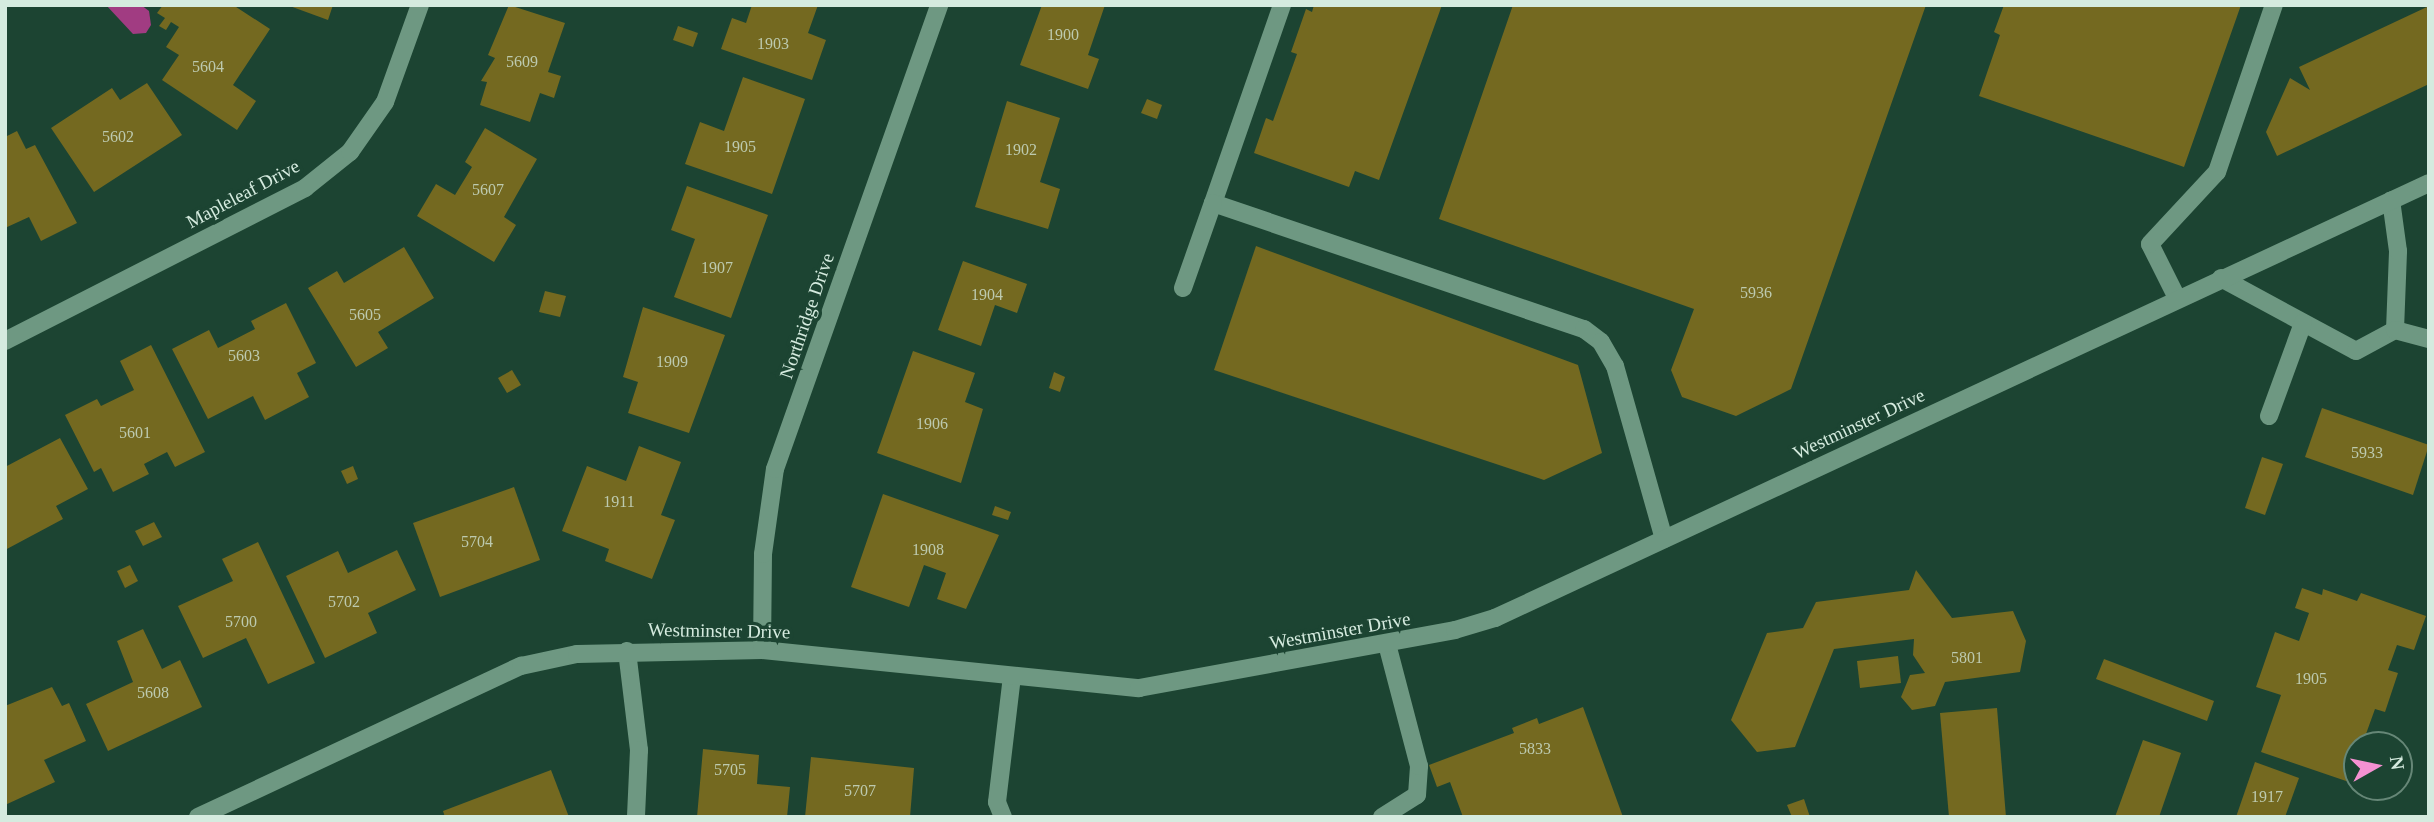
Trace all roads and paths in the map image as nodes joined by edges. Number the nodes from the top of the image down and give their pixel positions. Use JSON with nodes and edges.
{"nodes":[{"id":1,"x":420,"y":5,"type":"edge"},
{"id":2,"x":939,"y":5,"type":"edge"},
{"id":3,"x":1282,"y":5,"type":"edge"},
{"id":4,"x":2274,"y":5,"type":"edge"},
{"id":5,"x":2429,"y":183,"type":"edge"},
{"id":6,"x":2391,"y":200,"type":"junction"},
{"id":7,"x":1213,"y":203,"type":"junction"},
{"id":8,"x":2221,"y":278,"type":"junction"},
{"id":9,"x":1183,"y":288,"type":"dead end"},
{"id":10,"x":2177,"y":298,"type":"junction"},
{"id":11,"x":2303,"y":323,"type":"junction"},
{"id":12,"x":2395,"y":330,"type":"junction"},
{"id":13,"x":2429,"y":339,"type":"edge"},
{"id":14,"x":5,"y":341,"type":"edge"},
{"id":15,"x":2269,"y":416,"type":"dead end"},
{"id":16,"x":1664,"y":539,"type":"junction"},
{"id":17,"x":1387,"y":644,"type":"junction"},
{"id":18,"x":762,"y":650,"type":"junction"},
{"id":19,"x":627,"y":651,"type":"junction"},
{"id":20,"x":1012,"y":676,"type":"junction"},
{"id":21,"x":198,"y":817,"type":"edge"},
{"id":22,"x":636,"y":817,"type":"edge"},
{"id":23,"x":1003,"y":817,"type":"edge"},
{"id":24,"x":1382,"y":817,"type":"edge"}],
"edges":[{"from":1,"to":14,"type":"street","name":"Mapleleaf Drive"},
{"from":2,"to":18,"type":"street","name":"Northridge Drive"},
{"from":3,"to":7,"type":"street"},
{"from":4,"to":10,"type":"street"},
{"from":5,"to":6,"type":"street","name":"Westminster Drive"},
{"from":6,"to":8,"type":"street","name":"Westminster Drive"},
{"from":6,"to":12,"type":"street"},
{"from":7,"to":9,"type":"street"},
{"from":7,"to":16,"type":"street"},
{"from":8,"to":10,"type":"street","name":"Westminster Drive"},
{"from":8,"to":11,"type":"street"},
{"from":10,"to":16,"type":"street","name":"Westminster Drive"},
{"from":11,"to":12,"type":"street"},
{"from":11,"to":15,"type":"street"},
{"from":12,"to":13,"type":"street"},
{"from":16,"to":17,"type":"street","name":"Westminster Drive"},
{"from":17,"to":20,"type":"street","name":"Westminster Drive"},
{"from":17,"to":24,"type":"street"},
{"from":18,"to":19,"type":"street","name":"Westminster Drive"},
{"from":18,"to":20,"type":"street","name":"Westminster Drive"},
{"from":19,"to":21,"type":"street","name":"Westminster Drive"},
{"from":19,"to":22,"type":"street"},
{"from":20,"to":23,"type":"street"}]}
